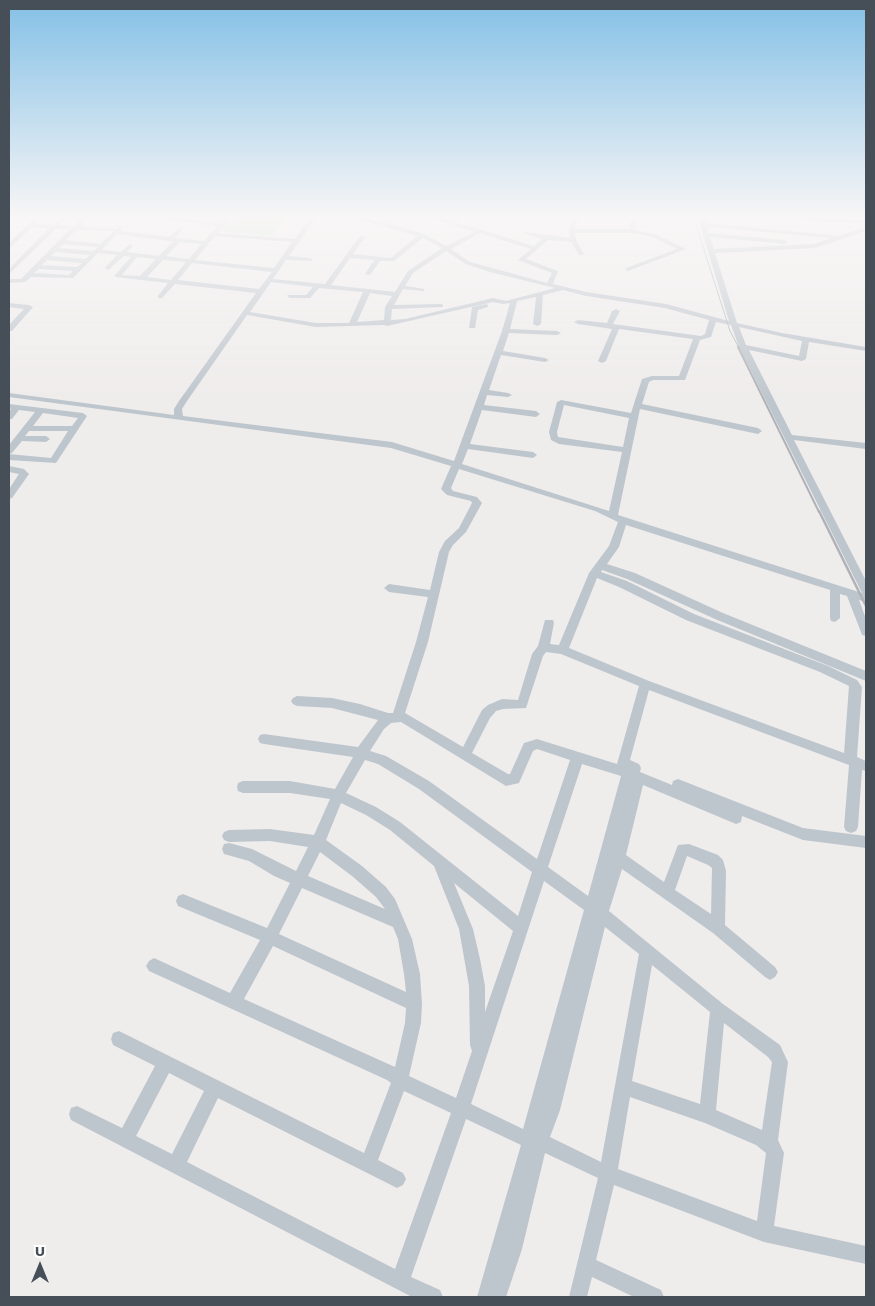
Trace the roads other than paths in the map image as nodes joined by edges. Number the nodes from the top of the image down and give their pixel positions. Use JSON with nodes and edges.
{"nodes":[{"id":1,"x":25,"y":279,"type":"edge"},
{"id":2,"x":144,"y":279,"type":"edge"},
{"id":3,"x":175,"y":279,"type":"edge"},
{"id":4,"x":331,"y":279,"type":"edge"},
{"id":5,"x":406,"y":279,"type":"edge"},
{"id":6,"x":528,"y":279,"type":"edge"},
{"id":7,"x":556,"y":279,"type":"edge"},
{"id":8,"x":720,"y":279,"type":"edge"},
{"id":9,"x":268,"y":280,"type":"joint"},
{"id":10,"x":9,"y":282,"type":"edge"},
{"id":11,"x":173,"y":282,"type":"junction"},
{"id":12,"x":317,"y":286,"type":"junction"},
{"id":13,"x":326,"y":286,"type":"junction"},
{"id":14,"x":557,"y":286,"type":"junction"},
{"id":15,"x":422,"y":290,"type":"dead end"},
{"id":16,"x":260,"y":291,"type":"junction"},
{"id":17,"x":367,"y":291,"type":"junction"},
{"id":18,"x":398,"y":291,"type":"junction"},
{"id":19,"x":540,"y":294,"type":"junction"},
{"id":20,"x":290,"y":296,"type":"dead end"},
{"id":21,"x":160,"y":297,"type":"dead end"},
{"id":22,"x":514,"y":300,"type":"junction"},
{"id":23,"x":501,"y":301,"type":"junction"},
{"id":24,"x":9,"y":305,"type":"edge"},
{"id":25,"x":441,"y":306,"type":"dead end"},
{"id":26,"x":389,"y":307,"type":"junction"},
{"id":27,"x":616,"y":311,"type":"dead end"},
{"id":28,"x":245,"y":314,"type":"junction"},
{"id":29,"x":713,"y":319,"type":"junction"},
{"id":30,"x":578,"y":322,"type":"dead end"},
{"id":31,"x":387,"y":324,"type":"junction"},
{"id":32,"x":537,"y":324,"type":"dead end"},
{"id":33,"x":734,"y":324,"type":"junction"},
{"id":34,"x":352,"y":325,"type":"junction"},
{"id":35,"x":472,"y":326,"type":"dead end"},
{"id":36,"x":612,"y":326,"type":"junction"},
{"id":37,"x":9,"y":329,"type":"edge"},
{"id":38,"x":506,"y":331,"type":"junction"},
{"id":39,"x":557,"y":334,"type":"dead end"},
{"id":40,"x":697,"y":338,"type":"junction"},
{"id":41,"x":806,"y":339,"type":"junction"},
{"id":42,"x":743,"y":347,"type":"junction"},
{"id":43,"x":866,"y":349,"type":"edge"},
{"id":44,"x":498,"y":352,"type":"junction"},
{"id":45,"x":545,"y":360,"type":"dead end"},
{"id":46,"x":602,"y":361,"type":"dead end"},
{"id":47,"x":484,"y":392,"type":"junction"},
{"id":48,"x":9,"y":395,"type":"edge"},
{"id":49,"x":508,"y":395,"type":"dead end"},
{"id":50,"x":13,"y":406,"type":"edge"},
{"id":51,"x":478,"y":407,"type":"junction"},
{"id":52,"x":41,"y":410,"type":"junction"},
{"id":53,"x":636,"y":412,"type":"junction"},
{"id":54,"x":536,"y":414,"type":"dead end"},
{"id":55,"x":179,"y":415,"type":"junction"},
{"id":56,"x":9,"y":417,"type":"edge"},
{"id":57,"x":26,"y":428,"type":"junction"},
{"id":58,"x":73,"y":429,"type":"junction"},
{"id":59,"x":758,"y":431,"type":"dead end"},
{"id":60,"x":789,"y":437,"type":"junction"},
{"id":61,"x":18,"y":438,"type":"junction"},
{"id":62,"x":46,"y":439,"type":"dead end"},
{"id":63,"x":866,"y":446,"type":"edge"},
{"id":64,"x":464,"y":448,"type":"junction"},
{"id":65,"x":626,"y":450,"type":"junction"},
{"id":66,"x":9,"y":451,"type":"edge"},
{"id":67,"x":533,"y":455,"type":"dead end"},
{"id":68,"x":9,"y":457,"type":"edge"},
{"id":69,"x":456,"y":466,"type":"junction"},
{"id":70,"x":9,"y":469,"type":"edge"},
{"id":71,"x":9,"y":496,"type":"edge"},
{"id":72,"x":613,"y":515,"type":"junction"},
{"id":73,"x":623,"y":521,"type":"junction"},
{"id":74,"x":597,"y":569,"type":"junction"},
{"id":75,"x":835,"y":587,"type":"junction"},
{"id":76,"x":389,"y":588,"type":"dead end"},
{"id":77,"x":866,"y":591,"type":"edge"},
{"id":78,"x":851,"y":593,"type":"junction"},
{"id":79,"x":432,"y":594,"type":"junction"},
{"id":80,"x":866,"y":598,"type":"edge"},
{"id":81,"x":835,"y":618,"type":"dead end"},
{"id":82,"x":548,"y":623,"type":"dead end"},
{"id":83,"x":866,"y":632,"type":"edge"},
{"id":84,"x":543,"y":648,"type":"junction"},
{"id":85,"x":564,"y":650,"type":"junction"},
{"id":86,"x":866,"y":676,"type":"edge"},
{"id":87,"x":645,"y":684,"type":"junction"},
{"id":88,"x":297,"y":701,"type":"dead end"},
{"id":89,"x":393,"y":717,"type":"junction"},
{"id":90,"x":264,"y":739,"type":"dead end"},
{"id":91,"x":362,"y":753,"type":"junction"},
{"id":92,"x":466,"y":753,"type":"junction"},
{"id":93,"x":578,"y":756,"type":"junction"},
{"id":94,"x":857,"y":762,"type":"edge"},
{"id":95,"x":628,"y":770,"type":"junction"},
{"id":96,"x":243,"y":787,"type":"dead end"},
{"id":97,"x":338,"y":795,"type":"junction"},
{"id":98,"x":736,"y":818,"type":"dead end"},
{"id":99,"x":851,"y":827,"type":"dead end"},
{"id":100,"x":258,"y":835,"type":"junction"},
{"id":101,"x":318,"y":842,"type":"junction"},
{"id":102,"x":866,"y":842,"type":"edge"},
{"id":103,"x":613,"y":854,"type":"junction"},
{"id":104,"x":252,"y":855,"type":"junction"},
{"id":105,"x":439,"y":860,"type":"junction"},
{"id":106,"x":541,"y":871,"type":"junction"},
{"id":107,"x":298,"y":879,"type":"junction"},
{"id":108,"x":667,"y":893,"type":"junction"},
{"id":109,"x":183,"y":901,"type":"dead end"},
{"id":110,"x":596,"y":910,"type":"junction"},
{"id":111,"x":398,"y":922,"type":"junction"},
{"id":112,"x":521,"y":928,"type":"junction"},
{"id":113,"x":718,"y":928,"type":"junction"},
{"id":114,"x":270,"y":937,"type":"junction"},
{"id":115,"x":647,"y":950,"type":"junction"},
{"id":116,"x":154,"y":966,"type":"dead end"},
{"id":117,"x":770,"y":972,"type":"dead end"},
{"id":118,"x":234,"y":1001,"type":"junction"},
{"id":119,"x":414,"y":1004,"type":"junction"},
{"id":120,"x":718,"y":1009,"type":"junction"},
{"id":121,"x":119,"y":1039,"type":"dead end"},
{"id":122,"x":478,"y":1053,"type":"junction"},
{"id":123,"x":166,"y":1062,"type":"junction"},
{"id":124,"x":398,"y":1076,"type":"junction"},
{"id":125,"x":623,"y":1086,"type":"junction"},
{"id":126,"x":215,"y":1087,"type":"junction"},
{"id":127,"x":462,"y":1106,"type":"junction"},
{"id":128,"x":77,"y":1114,"type":"dead end"},
{"id":129,"x":706,"y":1115,"type":"junction"},
{"id":130,"x":125,"y":1139,"type":"junction"},
{"id":131,"x":535,"y":1139,"type":"junction"},
{"id":132,"x":769,"y":1143,"type":"junction"},
{"id":133,"x":368,"y":1164,"type":"junction"},
{"id":134,"x":176,"y":1165,"type":"junction"},
{"id":135,"x":608,"y":1174,"type":"junction"},
{"id":136,"x":397,"y":1179,"type":"dead end"},
{"id":137,"x":764,"y":1233,"type":"junction"},
{"id":138,"x":866,"y":1255,"type":"edge"},
{"id":139,"x":585,"y":1264,"type":"junction"},
{"id":140,"x":400,"y":1282,"type":"junction"},
{"id":141,"x":433,"y":1297,"type":"edge"},
{"id":142,"x":486,"y":1297,"type":"edge"},
{"id":143,"x":497,"y":1297,"type":"edge"},
{"id":144,"x":578,"y":1297,"type":"edge"},
{"id":145,"x":654,"y":1297,"type":"edge"}],
"edges":[{"from":1,"to":10,"type":"street"},
{"from":2,"to":11,"type":"street"},
{"from":3,"to":11,"type":"street"},
{"from":4,"to":13,"type":"street"},
{"from":5,"to":18,"type":"street"},
{"from":6,"to":14,"type":"street"},
{"from":7,"to":14,"type":"street"},
{"from":8,"to":33,"type":"street"},
{"from":9,"to":12,"type":"street"},
{"from":9,"to":16,"type":"street"},
{"from":11,"to":16,"type":"street"},
{"from":11,"to":21,"type":"street"},
{"from":12,"to":13,"type":"street"},
{"from":12,"to":20,"type":"street"},
{"from":13,"to":17,"type":"street"},
{"from":14,"to":19,"type":"street"},
{"from":14,"to":29,"type":"street"},
{"from":15,"to":18,"type":"street"},
{"from":16,"to":28,"type":"street"},
{"from":17,"to":18,"type":"street"},
{"from":17,"to":34,"type":"street"},
{"from":18,"to":26,"type":"street"},
{"from":19,"to":22,"type":"street"},
{"from":19,"to":32,"type":"street"},
{"from":22,"to":23,"type":"street"},
{"from":22,"to":38,"type":"street"},
{"from":23,"to":31,"type":"street"},
{"from":23,"to":35,"type":"street"},
{"from":24,"to":37,"type":"street"},
{"from":25,"to":26,"type":"street"},
{"from":26,"to":31,"type":"street"},
{"from":27,"to":36,"type":"street"},
{"from":28,"to":34,"type":"street"},
{"from":28,"to":55,"type":"street"},
{"from":29,"to":33,"type":"street"},
{"from":29,"to":40,"type":"street"},
{"from":30,"to":36,"type":"street"},
{"from":31,"to":34,"type":"street"},
{"from":33,"to":41,"type":"street"},
{"from":33,"to":42,"type":"street"},
{"from":36,"to":40,"type":"street"},
{"from":36,"to":46,"type":"street"},
{"from":38,"to":39,"type":"street"},
{"from":38,"to":44,"type":"street"},
{"from":40,"to":53,"type":"street"},
{"from":41,"to":42,"type":"street"},
{"from":41,"to":43,"type":"street"},
{"from":42,"to":60,"type":"street"},
{"from":44,"to":45,"type":"street"},
{"from":44,"to":47,"type":"street"},
{"from":47,"to":49,"type":"street"},
{"from":47,"to":51,"type":"street"},
{"from":48,"to":55,"type":"street"},
{"from":50,"to":52,"type":"street"},
{"from":50,"to":56,"type":"street"},
{"from":51,"to":54,"type":"street"},
{"from":51,"to":64,"type":"street"},
{"from":52,"to":57,"type":"street"},
{"from":52,"to":58,"type":"street"},
{"from":53,"to":59,"type":"street"},
{"from":53,"to":65,"type":"street"},
{"from":53,"to":65,"type":"street"},
{"from":55,"to":69,"type":"street"},
{"from":57,"to":58,"type":"street"},
{"from":57,"to":61,"type":"street"},
{"from":58,"to":68,"type":"street"},
{"from":60,"to":63,"type":"street"},
{"from":60,"to":77,"type":"street"},
{"from":61,"to":62,"type":"street"},
{"from":61,"to":66,"type":"street"},
{"from":64,"to":67,"type":"street"},
{"from":64,"to":69,"type":"street"},
{"from":65,"to":72,"type":"street"},
{"from":69,"to":72,"type":"street"},
{"from":69,"to":79,"type":"street"},
{"from":70,"to":71,"type":"street"},
{"from":72,"to":73,"type":"street"},
{"from":73,"to":74,"type":"street"},
{"from":73,"to":75,"type":"street"},
{"from":74,"to":85,"type":"street"},
{"from":74,"to":86,"type":"street"},
{"from":74,"to":94,"type":"street"},
{"from":75,"to":78,"type":"street"},
{"from":75,"to":81,"type":"street"},
{"from":76,"to":79,"type":"street"},
{"from":78,"to":80,"type":"street"},
{"from":78,"to":83,"type":"street"},
{"from":79,"to":89,"type":"street"},
{"from":82,"to":84,"type":"street"},
{"from":84,"to":85,"type":"street"},
{"from":84,"to":92,"type":"street"},
{"from":85,"to":87,"type":"street"},
{"from":87,"to":94,"type":"street"},
{"from":87,"to":95,"type":"street"},
{"from":88,"to":89,"type":"street"},
{"from":89,"to":91,"type":"street"},
{"from":89,"to":92,"type":"street"},
{"from":90,"to":91,"type":"street"},
{"from":91,"to":97,"type":"street"},
{"from":91,"to":106,"type":"street"},
{"from":92,"to":93,"type":"street"},
{"from":93,"to":95,"type":"street"},
{"from":93,"to":106,"type":"street"},
{"from":94,"to":99,"type":"street"},
{"from":95,"to":98,"type":"street"},
{"from":95,"to":102,"type":"street"},
{"from":95,"to":103,"type":"street"},
{"from":96,"to":97,"type":"street"},
{"from":97,"to":101,"type":"street"},
{"from":97,"to":105,"type":"street"},
{"from":100,"to":101,"type":"street"},
{"from":100,"to":104,"type":"street"},
{"from":100,"to":104,"type":"street"},
{"from":101,"to":107,"type":"street"},
{"from":101,"to":111,"type":"street"},
{"from":103,"to":108,"type":"street"},
{"from":103,"to":110,"type":"street"},
{"from":104,"to":107,"type":"street"},
{"from":105,"to":112,"type":"street"},
{"from":105,"to":122,"type":"street"},
{"from":106,"to":110,"type":"street"},
{"from":106,"to":112,"type":"street"},
{"from":107,"to":111,"type":"street"},
{"from":107,"to":114,"type":"street"},
{"from":108,"to":113,"type":"street"},
{"from":108,"to":113,"type":"street"},
{"from":109,"to":114,"type":"street"},
{"from":110,"to":115,"type":"street"},
{"from":110,"to":131,"type":"street"},
{"from":111,"to":119,"type":"street"},
{"from":112,"to":122,"type":"street"},
{"from":113,"to":117,"type":"street"},
{"from":114,"to":118,"type":"street"},
{"from":114,"to":119,"type":"street"},
{"from":115,"to":120,"type":"street"},
{"from":115,"to":125,"type":"street"},
{"from":116,"to":118,"type":"street"},
{"from":118,"to":124,"type":"street"},
{"from":119,"to":124,"type":"street"},
{"from":120,"to":129,"type":"street"},
{"from":120,"to":132,"type":"street"},
{"from":121,"to":123,"type":"street"},
{"from":122,"to":127,"type":"street"},
{"from":123,"to":126,"type":"street"},
{"from":123,"to":130,"type":"street"},
{"from":124,"to":127,"type":"street"},
{"from":124,"to":133,"type":"street"},
{"from":125,"to":129,"type":"street"},
{"from":125,"to":135,"type":"street"},
{"from":126,"to":133,"type":"street"},
{"from":126,"to":134,"type":"street"},
{"from":127,"to":131,"type":"street"},
{"from":127,"to":140,"type":"street"},
{"from":128,"to":130,"type":"street"},
{"from":129,"to":132,"type":"street"},
{"from":130,"to":134,"type":"street"},
{"from":131,"to":135,"type":"street"},
{"from":131,"to":142,"type":"street"},
{"from":131,"to":143,"type":"street"},
{"from":132,"to":137,"type":"street"},
{"from":133,"to":136,"type":"street"},
{"from":134,"to":140,"type":"street"},
{"from":135,"to":137,"type":"street"},
{"from":135,"to":139,"type":"street"},
{"from":137,"to":138,"type":"street"},
{"from":139,"to":144,"type":"street"},
{"from":139,"to":145,"type":"street"},
{"from":140,"to":141,"type":"street"}]}
